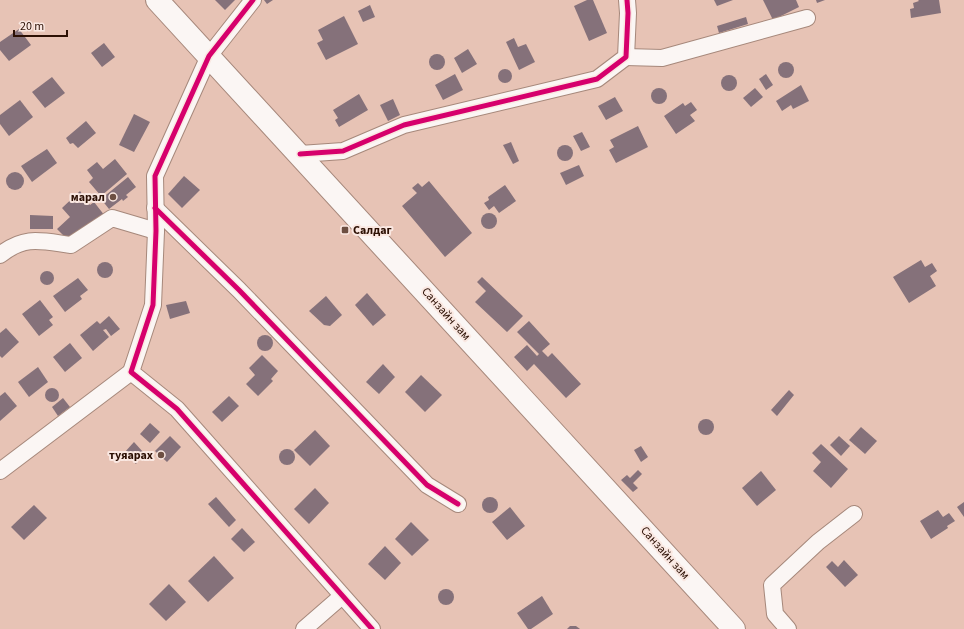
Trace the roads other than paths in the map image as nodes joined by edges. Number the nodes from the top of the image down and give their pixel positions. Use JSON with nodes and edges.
{"nodes":[{"id":1,"x":157,"y":0,"type":"edge"},
{"id":2,"x":253,"y":0,"type":"edge"},
{"id":3,"x":627,"y":0,"type":"edge"},
{"id":4,"x":807,"y":18,"type":"dead end"},
{"id":5,"x":208,"y":56,"type":"junction"},
{"id":6,"x":626,"y":57,"type":"junction"},
{"id":7,"x":300,"y":154,"type":"junction"},
{"id":8,"x":155,"y":208,"type":"junction"},
{"id":9,"x":156,"y":231,"type":"junction"},
{"id":10,"x":0,"y":255,"type":"edge"},
{"id":11,"x":131,"y":372,"type":"junction"},
{"id":12,"x":0,"y":471,"type":"edge"},
{"id":13,"x":458,"y":504,"type":"dead end"},
{"id":14,"x":854,"y":514,"type":"dead end"},
{"id":15,"x":342,"y":596,"type":"junction"},
{"id":16,"x":304,"y":629,"type":"edge"},
{"id":17,"x":372,"y":629,"type":"edge"},
{"id":18,"x":734,"y":629,"type":"edge"},
{"id":19,"x":788,"y":629,"type":"edge"}],
"edges":[{"from":1,"to":5,"type":"main road","name":"Санзайн зам"},
{"from":2,"to":5,"type":"street"},
{"from":3,"to":6,"type":"street"},
{"from":4,"to":6,"type":"street"},
{"from":5,"to":7,"type":"main road","name":"Санзайн зам"},
{"from":5,"to":8,"type":"street"},
{"from":6,"to":7,"type":"street"},
{"from":7,"to":18,"type":"main road","name":"Санзайн зам"},
{"from":8,"to":9,"type":"street"},
{"from":8,"to":13,"type":"street"},
{"from":9,"to":10,"type":"street"},
{"from":9,"to":11,"type":"street"},
{"from":11,"to":12,"type":"street"},
{"from":11,"to":15,"type":"street"},
{"from":14,"to":19,"type":"street"},
{"from":15,"to":16,"type":"street"},
{"from":15,"to":17,"type":"street"}]}
